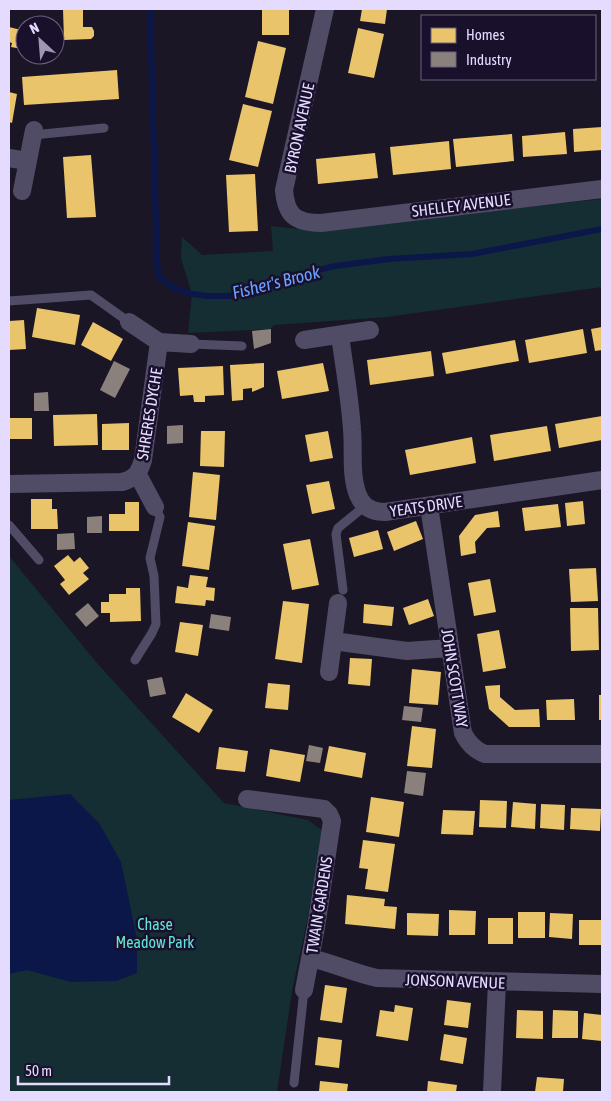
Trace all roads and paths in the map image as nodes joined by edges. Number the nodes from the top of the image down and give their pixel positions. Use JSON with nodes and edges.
{"nodes":[{"id":1,"x":325,"y":9,"type":"edge"},
{"id":2,"x":104,"y":128,"type":"dead end"},
{"id":3,"x":34,"y":133,"type":"joint"},
{"id":4,"x":9,"y":158,"type":"edge"},
{"id":5,"x":27,"y":161,"type":"junction"},
{"id":6,"x":602,"y":189,"type":"edge"},
{"id":7,"x":22,"y":191,"type":"dead end"},
{"id":8,"x":321,"y":223,"type":"joint"},
{"id":9,"x":9,"y":300,"type":"edge"},
{"id":10,"x":129,"y":322,"type":"joint"},
{"id":11,"x":370,"y":330,"type":"dead end"},
{"id":12,"x":340,"y":334,"type":"junction"},
{"id":13,"x":304,"y":340,"type":"dead end"},
{"id":14,"x":159,"y":342,"type":"junction"},
{"id":15,"x":191,"y":344,"type":"joint"},
{"id":16,"x":242,"y":346,"type":"dead end"},
{"id":17,"x":138,"y":475,"type":"junction"},
{"id":18,"x":602,"y":480,"type":"edge"},
{"id":19,"x":9,"y":484,"type":"edge"},
{"id":20,"x":366,"y":506,"type":"junction"},
{"id":21,"x":429,"y":506,"type":"junction"},
{"id":22,"x":155,"y":507,"type":"joint"},
{"id":23,"x":9,"y":525,"type":"edge"},
{"id":24,"x":38,"y":560,"type":"dead end"},
{"id":25,"x":340,"y":597,"type":"joint"},
{"id":26,"x":333,"y":641,"type":"junction"},
{"id":27,"x":450,"y":648,"type":"junction"},
{"id":28,"x":135,"y":660,"type":"dead end"},
{"id":29,"x":329,"y":672,"type":"dead end"},
{"id":30,"x":602,"y":754,"type":"edge"},
{"id":31,"x":247,"y":799,"type":"dead end"},
{"id":32,"x":310,"y":958,"type":"junction"},
{"id":33,"x":496,"y":982,"type":"junction"},
{"id":34,"x":602,"y":984,"type":"edge"},
{"id":35,"x":304,"y":990,"type":"joint"},
{"id":36,"x":294,"y":1083,"type":"dead end"},
{"id":37,"x":492,"y":1092,"type":"edge"}],
"edges":[{"from":1,"to":8,"type":"street","name":"BYRON AVENUE"},
{"from":2,"to":3,"type":"lane"},
{"from":3,"to":5,"type":"street"},
{"from":4,"to":5,"type":"street"},
{"from":5,"to":7,"type":"street"},
{"from":6,"to":8,"type":"street","name":"SHELLEY AVENUE"},
{"from":9,"to":10,"type":"lane"},
{"from":10,"to":14,"type":"street"},
{"from":11,"to":12,"type":"street"},
{"from":12,"to":13,"type":"street"},
{"from":12,"to":20,"type":"street","name":"YEATS DRIVE"},
{"from":14,"to":15,"type":"street"},
{"from":14,"to":17,"type":"street","name":"SHRERES DYCHE"},
{"from":15,"to":16,"type":"lane"},
{"from":17,"to":19,"type":"street","name":"SHRERES DYCHE"},
{"from":17,"to":22,"type":"street"},
{"from":18,"to":21,"type":"street","name":"YEATS DRIVE"},
{"from":20,"to":21,"type":"street","name":"YEATS DRIVE"},
{"from":20,"to":25,"type":"lane"},
{"from":21,"to":27,"type":"street","name":"JOHN SCOTT WAY"},
{"from":22,"to":28,"type":"lane"},
{"from":23,"to":24,"type":"lane"},
{"from":25,"to":26,"type":"street"},
{"from":26,"to":27,"type":"street"},
{"from":26,"to":29,"type":"street"},
{"from":27,"to":30,"type":"street","name":"JOHN SCOTT WAY"},
{"from":31,"to":32,"type":"street","name":"TWAIN GARDENS"},
{"from":32,"to":33,"type":"street","name":"JONSON AVENUE"},
{"from":32,"to":35,"type":"street","name":"TWAIN GARDENS"},
{"from":33,"to":34,"type":"street","name":"JONSON AVENUE"},
{"from":33,"to":37,"type":"street"},
{"from":35,"to":36,"type":"lane"}]}
